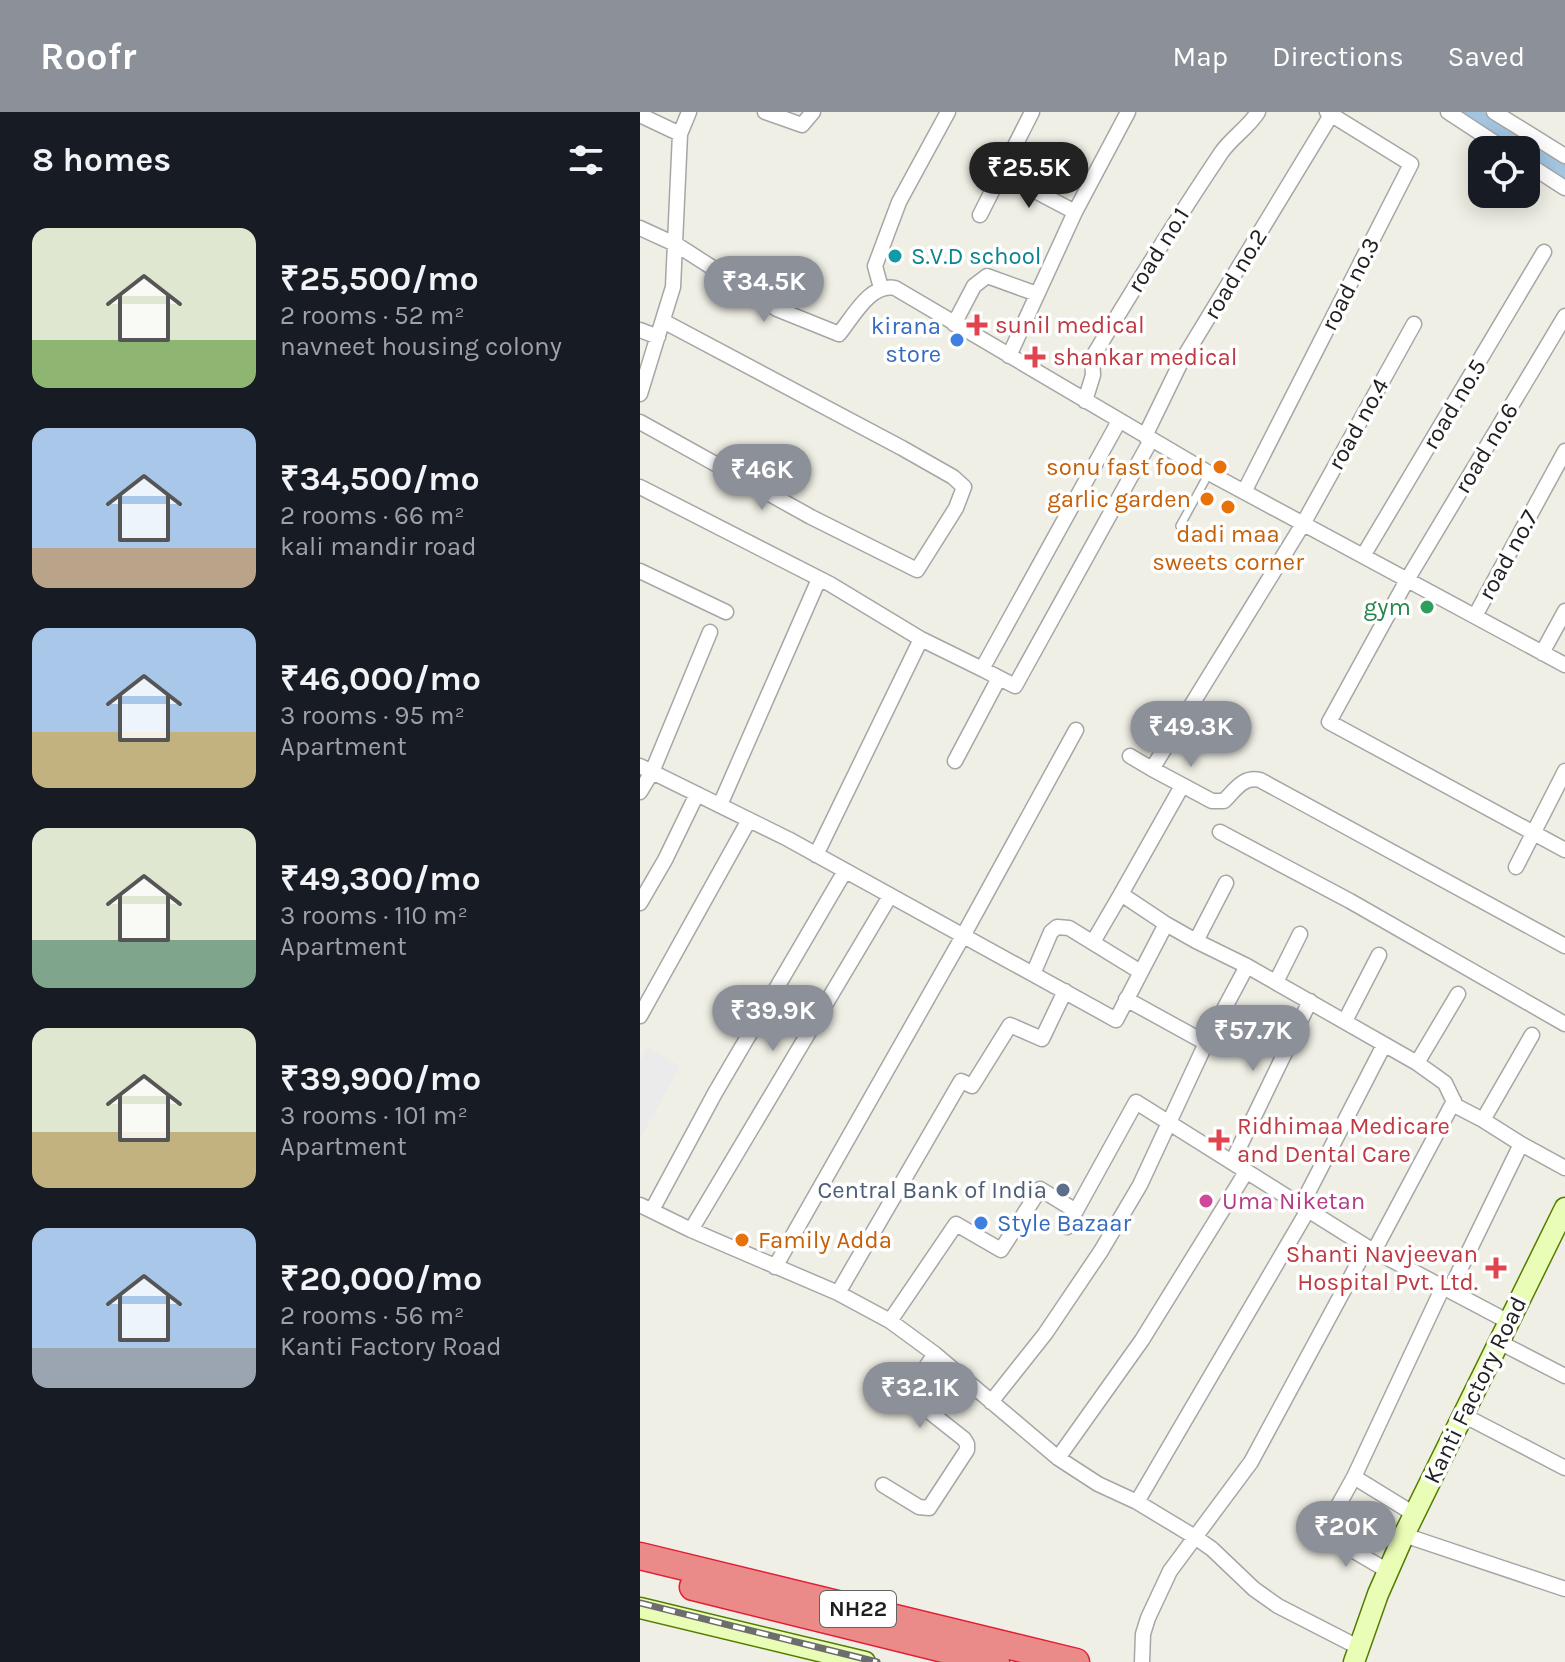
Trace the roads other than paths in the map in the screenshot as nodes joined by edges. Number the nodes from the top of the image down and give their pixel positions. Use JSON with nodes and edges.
{"nodes":[{"id":1,"x":689,"y":112,"type":"edge"},
{"id":2,"x":765,"y":112,"type":"edge"},
{"id":3,"x":813,"y":112,"type":"edge"},
{"id":4,"x":948,"y":112,"type":"edge"},
{"id":5,"x":1032,"y":112,"type":"edge"},
{"id":6,"x":1128,"y":112,"type":"edge"},
{"id":7,"x":1258,"y":112,"type":"edge"},
{"id":8,"x":1448,"y":112,"type":"edge"},
{"id":9,"x":1494,"y":112,"type":"edge"},
{"id":10,"x":1329,"y":113,"type":"edge"},
{"id":11,"x":640,"y":115,"type":"edge"},
{"id":12,"x":680,"y":134,"type":"junction"},
{"id":13,"x":1485,"y":136,"type":"edge"},
{"id":14,"x":1565,"y":156,"type":"edge"},
{"id":15,"x":1540,"y":172,"type":"edge"},
{"id":16,"x":1001,"y":173,"type":"junction"},
{"id":17,"x":1565,"y":188,"type":"edge"},
{"id":18,"x":1075,"y":212,"type":"junction"},
{"id":19,"x":980,"y":215,"type":"dead end"},
{"id":20,"x":640,"y":228,"type":"edge"},
{"id":21,"x":677,"y":245,"type":"junction"},
{"id":22,"x":1544,"y":252,"type":"dead end"},
{"id":23,"x":888,"y":288,"type":"junction"},
{"id":24,"x":1037,"y":294,"type":"junction"},
{"id":25,"x":1565,"y":316,"type":"edge"},
{"id":26,"x":663,"y":321,"type":"junction"},
{"id":27,"x":954,"y":324,"type":"junction"},
{"id":28,"x":1414,"y":324,"type":"dead end"},
{"id":29,"x":640,"y":330,"type":"edge"},
{"id":30,"x":658,"y":337,"type":"junction"},
{"id":31,"x":1009,"y":356,"type":"junction"},
{"id":32,"x":640,"y":394,"type":"edge"},
{"id":33,"x":1085,"y":401,"type":"junction"},
{"id":34,"x":1119,"y":421,"type":"junction"},
{"id":35,"x":640,"y":422,"type":"edge"},
{"id":36,"x":1148,"y":438,"type":"junction"},
{"id":37,"x":1565,"y":451,"type":"edge"},
{"id":38,"x":1209,"y":473,"type":"junction"},
{"id":39,"x":640,"y":487,"type":"edge"},
{"id":40,"x":1244,"y":492,"type":"junction"},
{"id":41,"x":1303,"y":524,"type":"junction"},
{"id":42,"x":1180,"y":526,"type":"dead end"},
{"id":43,"x":1363,"y":556,"type":"junction"},
{"id":44,"x":640,"y":571,"type":"edge"},
{"id":45,"x":819,"y":579,"type":"junction"},
{"id":46,"x":1407,"y":580,"type":"junction"},
{"id":47,"x":1565,"y":611,"type":"edge"},
{"id":48,"x":726,"y":612,"type":"dead end"},
{"id":49,"x":1475,"y":616,"type":"junction"},
{"id":50,"x":710,"y":632,"type":"dead end"},
{"id":51,"x":921,"y":639,"type":"junction"},
{"id":52,"x":1542,"y":653,"type":"junction"},
{"id":53,"x":1565,"y":665,"type":"edge"},
{"id":54,"x":982,"y":669,"type":"junction"},
{"id":55,"x":999,"y":678,"type":"junction"},
{"id":56,"x":1076,"y":730,"type":"dead end"},
{"id":57,"x":1130,"y":756,"type":"dead end"},
{"id":58,"x":955,"y":761,"type":"dead end"},
{"id":59,"x":646,"y":769,"type":"edge"},
{"id":60,"x":1152,"y":769,"type":"junction"},
{"id":61,"x":1565,"y":771,"type":"edge"},
{"id":62,"x":1182,"y":786,"type":"junction"},
{"id":63,"x":640,"y":792,"type":"edge"},
{"id":64,"x":697,"y":794,"type":"junction"},
{"id":65,"x":720,"y":805,"type":"junction"},
{"id":66,"x":749,"y":820,"type":"junction"},
{"id":67,"x":1220,"y":832,"type":"dead end"},
{"id":68,"x":1533,"y":832,"type":"junction"},
{"id":69,"x":1565,"y":850,"type":"edge"},
{"id":70,"x":816,"y":855,"type":"junction"},
{"id":71,"x":1516,"y":867,"type":"dead end"},
{"id":72,"x":845,"y":871,"type":"junction"},
{"id":73,"x":1226,"y":883,"type":"dead end"},
{"id":74,"x":1121,"y":894,"type":"junction"},
{"id":75,"x":890,"y":896,"type":"junction"},
{"id":76,"x":640,"y":903,"type":"edge"},
{"id":77,"x":1166,"y":924,"type":"junction"},
{"id":78,"x":1300,"y":934,"type":"dead end"},
{"id":79,"x":963,"y":936,"type":"junction"},
{"id":80,"x":1196,"y":941,"type":"junction"},
{"id":81,"x":1093,"y":942,"type":"junction"},
{"id":82,"x":1565,"y":946,"type":"edge"},
{"id":83,"x":1379,"y":955,"type":"dead end"},
{"id":84,"x":1247,"y":966,"type":"junction"},
{"id":85,"x":1139,"y":971,"type":"junction"},
{"id":86,"x":1033,"y":974,"type":"junction"},
{"id":87,"x":1276,"y":982,"type":"junction"},
{"id":88,"x":1065,"y":991,"type":"junction"},
{"id":89,"x":1458,"y":994,"type":"dead end"},
{"id":90,"x":1126,"y":999,"type":"junction"},
{"id":91,"x":1310,"y":1001,"type":"junction"},
{"id":92,"x":640,"y":1016,"type":"edge"},
{"id":93,"x":1345,"y":1021,"type":"junction"},
{"id":94,"x":1565,"y":1024,"type":"edge"},
{"id":95,"x":1532,"y":1035,"type":"dead end"},
{"id":96,"x":1206,"y":1043,"type":"junction"},
{"id":97,"x":1384,"y":1045,"type":"junction"},
{"id":98,"x":1417,"y":1063,"type":"junction"},
{"id":99,"x":1454,"y":1101,"type":"junction"},
{"id":100,"x":1483,"y":1120,"type":"junction"},
{"id":101,"x":1170,"y":1123,"type":"junction"},
{"id":102,"x":1521,"y":1144,"type":"junction"},
{"id":103,"x":1232,"y":1162,"type":"junction"},
{"id":104,"x":1565,"y":1168,"type":"edge"},
{"id":105,"x":1246,"y":1172,"type":"junction"},
{"id":106,"x":646,"y":1207,"type":"edge"},
{"id":107,"x":1305,"y":1208,"type":"junction"},
{"id":108,"x":1565,"y":1208,"type":"edge"},
{"id":109,"x":1076,"y":1211,"type":"junction"},
{"id":110,"x":1067,"y":1227,"type":"dead end"},
{"id":111,"x":691,"y":1230,"type":"junction"},
{"id":112,"x":1370,"y":1249,"type":"junction"},
{"id":113,"x":775,"y":1267,"type":"junction"},
{"id":114,"x":1446,"y":1289,"type":"junction"},
{"id":115,"x":838,"y":1293,"type":"junction"},
{"id":116,"x":890,"y":1321,"type":"junction"},
{"id":117,"x":1509,"y":1322,"type":"junction"},
{"id":118,"x":1499,"y":1342,"type":"junction"},
{"id":119,"x":935,"y":1354,"type":"junction"},
{"id":120,"x":1565,"y":1376,"type":"edge"},
{"id":121,"x":991,"y":1402,"type":"junction"},
{"id":122,"x":1463,"y":1415,"type":"junction"},
{"id":123,"x":1058,"y":1458,"type":"junction"},
{"id":124,"x":1565,"y":1468,"type":"edge"},
{"id":125,"x":1354,"y":1477,"type":"junction"},
{"id":126,"x":883,"y":1485,"type":"dead end"},
{"id":127,"x":1137,"y":1502,"type":"junction"},
{"id":128,"x":1414,"y":1514,"type":"junction"},
{"id":129,"x":1404,"y":1535,"type":"junction"},
{"id":130,"x":1195,"y":1537,"type":"junction"},
{"id":131,"x":640,"y":1556,"type":"edge"},
{"id":132,"x":1388,"y":1571,"type":"junction"},
{"id":133,"x":640,"y":1574,"type":"edge"},
{"id":134,"x":1565,"y":1589,"type":"edge"},
{"id":135,"x":640,"y":1608,"type":"edge"},
{"id":136,"x":1356,"y":1655,"type":"edge"},
{"id":137,"x":1146,"y":1661,"type":"edge"},
{"id":138,"x":865,"y":1662,"type":"edge"},
{"id":139,"x":996,"y":1662,"type":"edge"},
{"id":140,"x":1076,"y":1662,"type":"edge"}],
"edges":[{"from":1,"to":12,"type":"street"},
{"from":2,"to":3,"type":"street"},
{"from":4,"to":23,"type":"street"},
{"from":5,"to":16,"type":"street"},
{"from":6,"to":18,"type":"street"},
{"from":7,"to":33,"type":"street","name":"road no.1"},
{"from":8,"to":13,"type":"street"},
{"from":9,"to":14,"type":"street"},
{"from":10,"to":36,"type":"street","name":"road no.2"},
{"from":10,"to":40,"type":"street","name":"road no.3"},
{"from":11,"to":12,"type":"street"},
{"from":12,"to":21,"type":"street"},
{"from":15,"to":17,"type":"street"},
{"from":16,"to":18,"type":"street"},
{"from":16,"to":19,"type":"street"},
{"from":18,"to":24,"type":"street"},
{"from":20,"to":21,"type":"street"},
{"from":21,"to":23,"type":"street"},
{"from":21,"to":26,"type":"street"},
{"from":22,"to":43,"type":"street","name":"road no.5"},
{"from":23,"to":27,"type":"street"},
{"from":24,"to":27,"type":"street"},
{"from":24,"to":31,"type":"street"},
{"from":25,"to":46,"type":"street","name":"road no.6"},
{"from":26,"to":30,"type":"street"},
{"from":26,"to":35,"type":"street"},
{"from":27,"to":31,"type":"street"},
{"from":28,"to":41,"type":"street","name":"road no.4"},
{"from":29,"to":30,"type":"street"},
{"from":30,"to":32,"type":"street"},
{"from":31,"to":33,"type":"street"},
{"from":33,"to":34,"type":"street"},
{"from":34,"to":36,"type":"street"},
{"from":34,"to":54,"type":"street"},
{"from":36,"to":38,"type":"street"},
{"from":36,"to":55,"type":"street","name":"road no.2"},
{"from":37,"to":49,"type":"street","name":"road no.7"},
{"from":38,"to":40,"type":"street"},
{"from":38,"to":42,"type":"lane"},
{"from":39,"to":45,"type":"street"},
{"from":40,"to":41,"type":"street"},
{"from":41,"to":43,"type":"street"},
{"from":41,"to":60,"type":"street","name":"road no.4"},
{"from":43,"to":46,"type":"street"},
{"from":44,"to":48,"type":"street"},
{"from":45,"to":51,"type":"street"},
{"from":45,"to":65,"type":"street"},
{"from":46,"to":49,"type":"street"},
{"from":46,"to":68,"type":"street","name":"road no.6"},
{"from":47,"to":52,"type":"street"},
{"from":49,"to":52,"type":"street"},
{"from":50,"to":59,"type":"street"},
{"from":51,"to":54,"type":"street"},
{"from":51,"to":70,"type":"street"},
{"from":52,"to":53,"type":"street"},
{"from":54,"to":55,"type":"street"},
{"from":55,"to":58,"type":"street"},
{"from":56,"to":79,"type":"street"},
{"from":57,"to":60,"type":"street"},
{"from":59,"to":63,"type":"street"},
{"from":59,"to":64,"type":"street"},
{"from":60,"to":62,"type":"street"},
{"from":61,"to":68,"type":"street"},
{"from":62,"to":74,"type":"street"},
{"from":62,"to":82,"type":"street"},
{"from":64,"to":65,"type":"street"},
{"from":64,"to":76,"type":"street"},
{"from":65,"to":66,"type":"street"},
{"from":66,"to":70,"type":"street"},
{"from":66,"to":92,"type":"street"},
{"from":67,"to":94,"type":"street"},
{"from":68,"to":69,"type":"street"},
{"from":68,"to":71,"type":"street"},
{"from":70,"to":72,"type":"street"},
{"from":72,"to":75,"type":"street"},
{"from":72,"to":106,"type":"street"},
{"from":73,"to":80,"type":"street"},
{"from":74,"to":77,"type":"street"},
{"from":74,"to":81,"type":"street"},
{"from":75,"to":79,"type":"street"},
{"from":75,"to":111,"type":"street"},
{"from":77,"to":80,"type":"street"},
{"from":77,"to":85,"type":"street"},
{"from":78,"to":87,"type":"street"},
{"from":79,"to":86,"type":"street"},
{"from":79,"to":113,"type":"street"},
{"from":80,"to":84,"type":"street"},
{"from":81,"to":85,"type":"street"},
{"from":81,"to":86,"type":"street"},
{"from":83,"to":93,"type":"street"},
{"from":84,"to":87,"type":"street"},
{"from":84,"to":96,"type":"street"},
{"from":85,"to":90,"type":"street"},
{"from":86,"to":88,"type":"street"},
{"from":87,"to":91,"type":"street"},
{"from":88,"to":90,"type":"street"},
{"from":88,"to":115,"type":"street"},
{"from":89,"to":98,"type":"street"},
{"from":90,"to":96,"type":"street"},
{"from":91,"to":93,"type":"street"},
{"from":91,"to":103,"type":"street"},
{"from":93,"to":97,"type":"street"},
{"from":95,"to":100,"type":"street"},
{"from":96,"to":101,"type":"street"},
{"from":97,"to":98,"type":"street"},
{"from":97,"to":107,"type":"street"},
{"from":98,"to":99,"type":"street"},
{"from":99,"to":100,"type":"street"},
{"from":99,"to":112,"type":"street"},
{"from":100,"to":102,"type":"street"},
{"from":101,"to":103,"type":"street"},
{"from":101,"to":109,"type":"street"},
{"from":101,"to":121,"type":"street"},
{"from":102,"to":104,"type":"street"},
{"from":102,"to":114,"type":"street"},
{"from":103,"to":105,"type":"street"},
{"from":105,"to":107,"type":"street"},
{"from":105,"to":123,"type":"street"},
{"from":106,"to":111,"type":"street"},
{"from":107,"to":112,"type":"street"},
{"from":107,"to":127,"type":"street"},
{"from":108,"to":117,"type":"street","name":"Kanti Factory Road"},
{"from":109,"to":110,"type":"street"},
{"from":109,"to":116,"type":"street"},
{"from":111,"to":113,"type":"street"},
{"from":112,"to":114,"type":"street"},
{"from":112,"to":130,"type":"street"},
{"from":113,"to":115,"type":"street"},
{"from":114,"to":117,"type":"street"},
{"from":114,"to":125,"type":"street"},
{"from":115,"to":116,"type":"street"},
{"from":116,"to":119,"type":"street"},
{"from":117,"to":118,"type":"street","name":"Kanti Factory Road"},
{"from":118,"to":120,"type":"street"},
{"from":118,"to":122,"type":"street","name":"Kanti Factory Road"},
{"from":119,"to":121,"type":"street"},
{"from":119,"to":126,"type":"street"},
{"from":121,"to":123,"type":"street"},
{"from":122,"to":124,"type":"street"},
{"from":122,"to":128,"type":"street","name":"Kanti Factory Road"},
{"from":123,"to":127,"type":"street"},
{"from":125,"to":128,"type":"street"},
{"from":125,"to":132,"type":"street"},
{"from":127,"to":130,"type":"street"},
{"from":128,"to":129,"type":"street","name":"Kanti Factory Road"},
{"from":129,"to":132,"type":"street","name":"Kanti Factory Road"},
{"from":129,"to":134,"type":"street"},
{"from":130,"to":136,"type":"street"},
{"from":130,"to":137,"type":"street"},
{"from":131,"to":140,"type":"highway","number":"NH22"},
{"from":132,"to":136,"type":"street","name":"Kanti Factory Road"},
{"from":133,"to":139,"type":"highway","number":"NH22"},
{"from":135,"to":138,"type":"street"}]}
